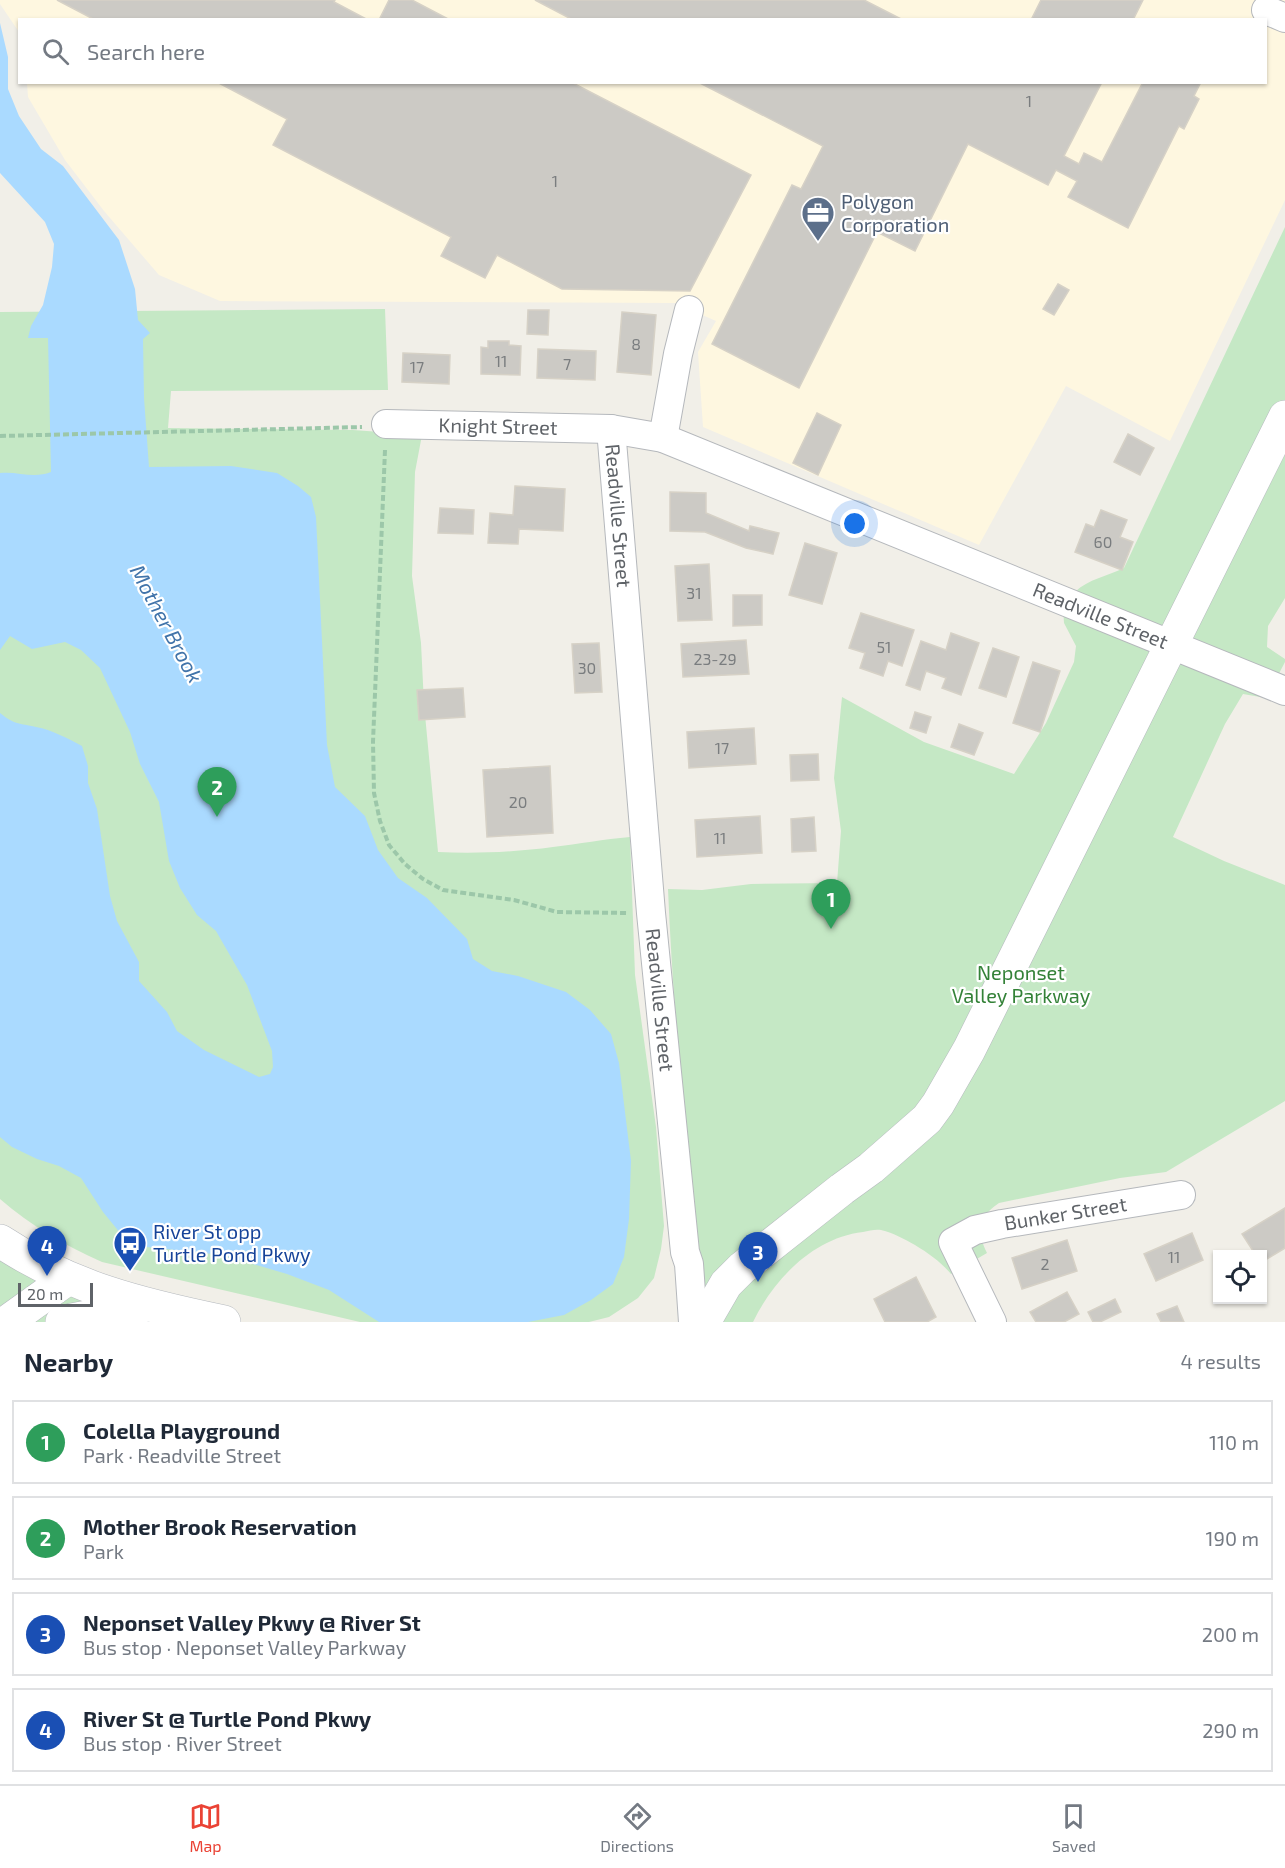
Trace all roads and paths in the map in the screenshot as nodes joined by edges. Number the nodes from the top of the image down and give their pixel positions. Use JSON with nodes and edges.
{"nodes":[{"id":1,"x":689,"y":309,"type":"dead end"},
{"id":2,"x":1285,"y":417,"type":"edge"},
{"id":3,"x":386,"y":424,"type":"junction"},
{"id":4,"x":611,"y":429,"type":"junction"},
{"id":5,"x":0,"y":436,"type":"edge"},
{"id":6,"x":663,"y":438,"type":"junction"},
{"id":7,"x":1171,"y":646,"type":"junction"},
{"id":8,"x":1285,"y":691,"type":"edge"},
{"id":9,"x":651,"y":913,"type":"junction"},
{"id":10,"x":1181,"y":1194,"type":"dead end"},
{"id":11,"x":0,"y":1241,"type":"edge"},
{"id":12,"x":67,"y":1279,"type":"junction"},
{"id":13,"x":142,"y":1314,"type":"edge"},
{"id":14,"x":7,"y":1322,"type":"edge"},
{"id":15,"x":62,"y":1322,"type":"edge"},
{"id":16,"x":224,"y":1322,"type":"edge"},
{"id":17,"x":693,"y":1322,"type":"edge"},
{"id":18,"x":704,"y":1322,"type":"edge"},
{"id":19,"x":992,"y":1322,"type":"edge"}],
"edges":[{"from":1,"to":6,"type":"street"},
{"from":2,"to":7,"type":"main road"},
{"from":3,"to":4,"type":"street","name":"Knight Street"},
{"from":3,"to":5,"type":"path"},
{"from":3,"to":9,"type":"path"},
{"from":4,"to":6,"type":"street","name":"Readville Street"},
{"from":4,"to":9,"type":"street","name":"Readville Street"},
{"from":6,"to":7,"type":"street","name":"Readville Street"},
{"from":7,"to":8,"type":"street","name":"Readville Street"},
{"from":7,"to":18,"type":"main road"},
{"from":9,"to":17,"type":"street","name":"Readville Street"},
{"from":10,"to":19,"type":"street","name":"Bunker Street"},
{"from":11,"to":12,"type":"main road"},
{"from":12,"to":13,"type":"main road"},
{"from":12,"to":14,"type":"main road"},
{"from":13,"to":15,"type":"main road"},
{"from":13,"to":16,"type":"main road"}]}
